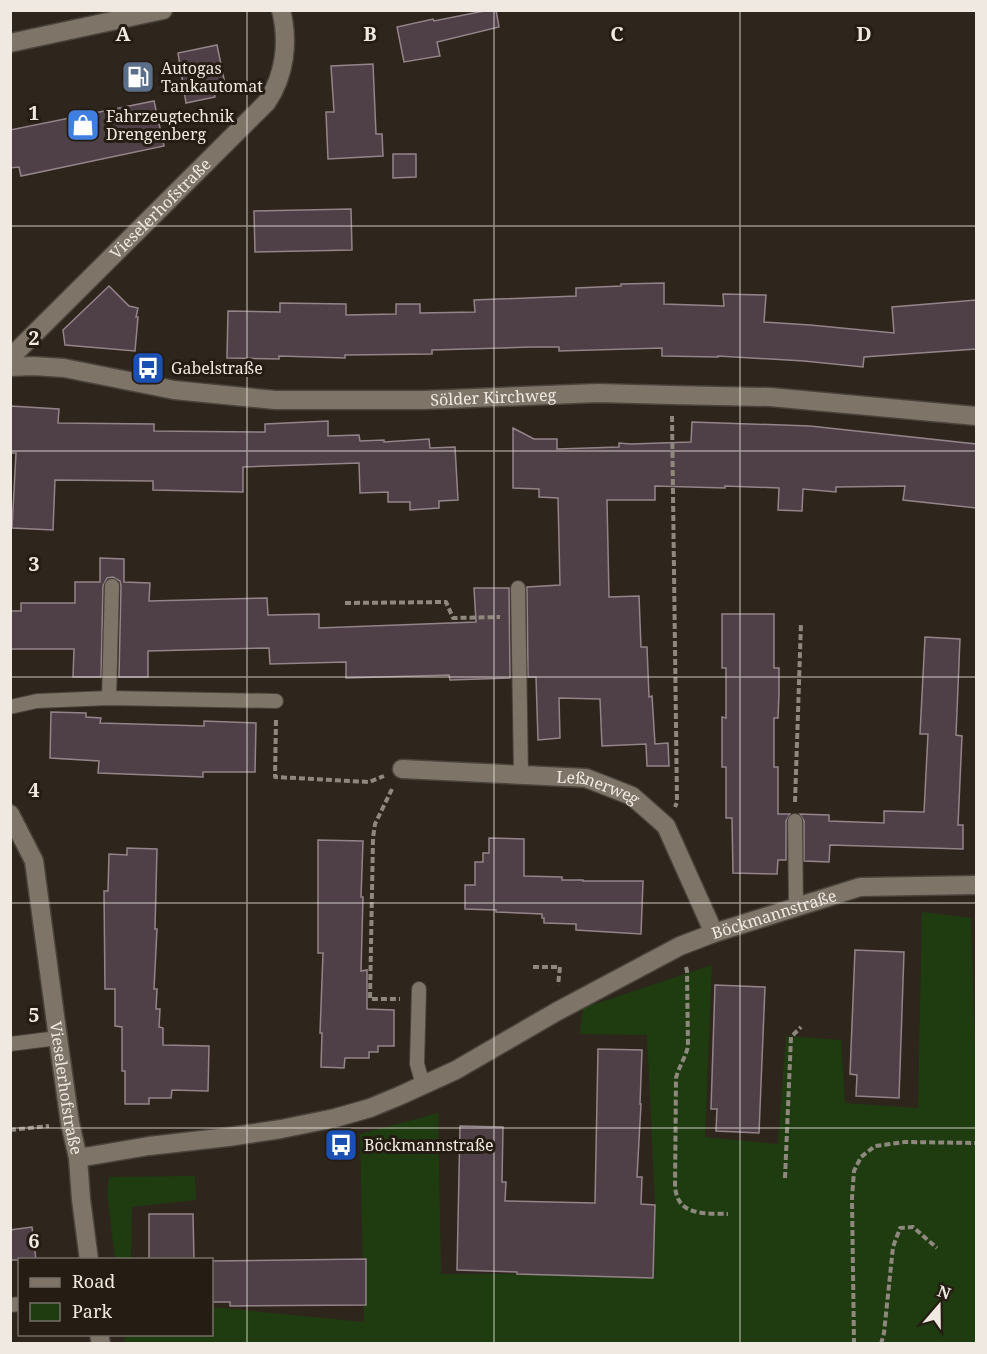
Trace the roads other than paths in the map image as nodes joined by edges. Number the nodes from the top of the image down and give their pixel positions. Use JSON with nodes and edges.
{"nodes":[{"id":1,"x":163,"y":10,"type":"edge"},
{"id":2,"x":281,"y":10,"type":"edge"},
{"id":3,"x":10,"y":43,"type":"edge"},
{"id":4,"x":10,"y":358,"type":"edge"},
{"id":5,"x":10,"y":367,"type":"edge"},
{"id":6,"x":976,"y":416,"type":"edge"},
{"id":7,"x":112,"y":586,"type":"dead end"},
{"id":8,"x":518,"y":588,"type":"dead end"},
{"id":9,"x":109,"y":698,"type":"junction"},
{"id":10,"x":276,"y":701,"type":"road end"},
{"id":11,"x":10,"y":707,"type":"edge"},
{"id":12,"x":402,"y":769,"type":"road end"},
{"id":13,"x":521,"y":775,"type":"junction"},
{"id":14,"x":10,"y":814,"type":"edge"},
{"id":15,"x":795,"y":821,"type":"road end"},
{"id":16,"x":976,"y":885,"type":"edge"},
{"id":17,"x":795,"y":906,"type":"junction"},
{"id":18,"x":714,"y":933,"type":"junction"},
{"id":19,"x":419,"y":989,"type":"dead end"},
{"id":20,"x":58,"y":1038,"type":"junction"},
{"id":21,"x":10,"y":1044,"type":"edge"},
{"id":22,"x":423,"y":1085,"type":"junction"},
{"id":23,"x":78,"y":1158,"type":"junction"},
{"id":24,"x":89,"y":1258,"type":"edge"}],
"edges":[{"from":1,"to":3,"type":"street"},
{"from":2,"to":4,"type":"street","name":"Vieselerhofstraße"},
{"from":5,"to":6,"type":"street","name":"Sölder Kirchweg"},
{"from":7,"to":9,"type":"lane"},
{"from":8,"to":13,"type":"lane"},
{"from":9,"to":10,"type":"lane"},
{"from":9,"to":11,"type":"lane"},
{"from":12,"to":13,"type":"street","name":"Leßnerweg"},
{"from":13,"to":18,"type":"street","name":"Leßnerweg"},
{"from":14,"to":20,"type":"street","name":"Vieselerhofstraße"},
{"from":15,"to":17,"type":"lane"},
{"from":16,"to":17,"type":"street","name":"Böckmannstraße"},
{"from":17,"to":18,"type":"street","name":"Böckmannstraße"},
{"from":18,"to":22,"type":"street","name":"Böckmannstraße"},
{"from":19,"to":22,"type":"lane"},
{"from":20,"to":21,"type":"lane"},
{"from":20,"to":23,"type":"street","name":"Vieselerhofstraße"},
{"from":22,"to":23,"type":"street","name":"Böckmannstraße"},
{"from":23,"to":24,"type":"street","name":"Vieselerhofstraße"}]}
